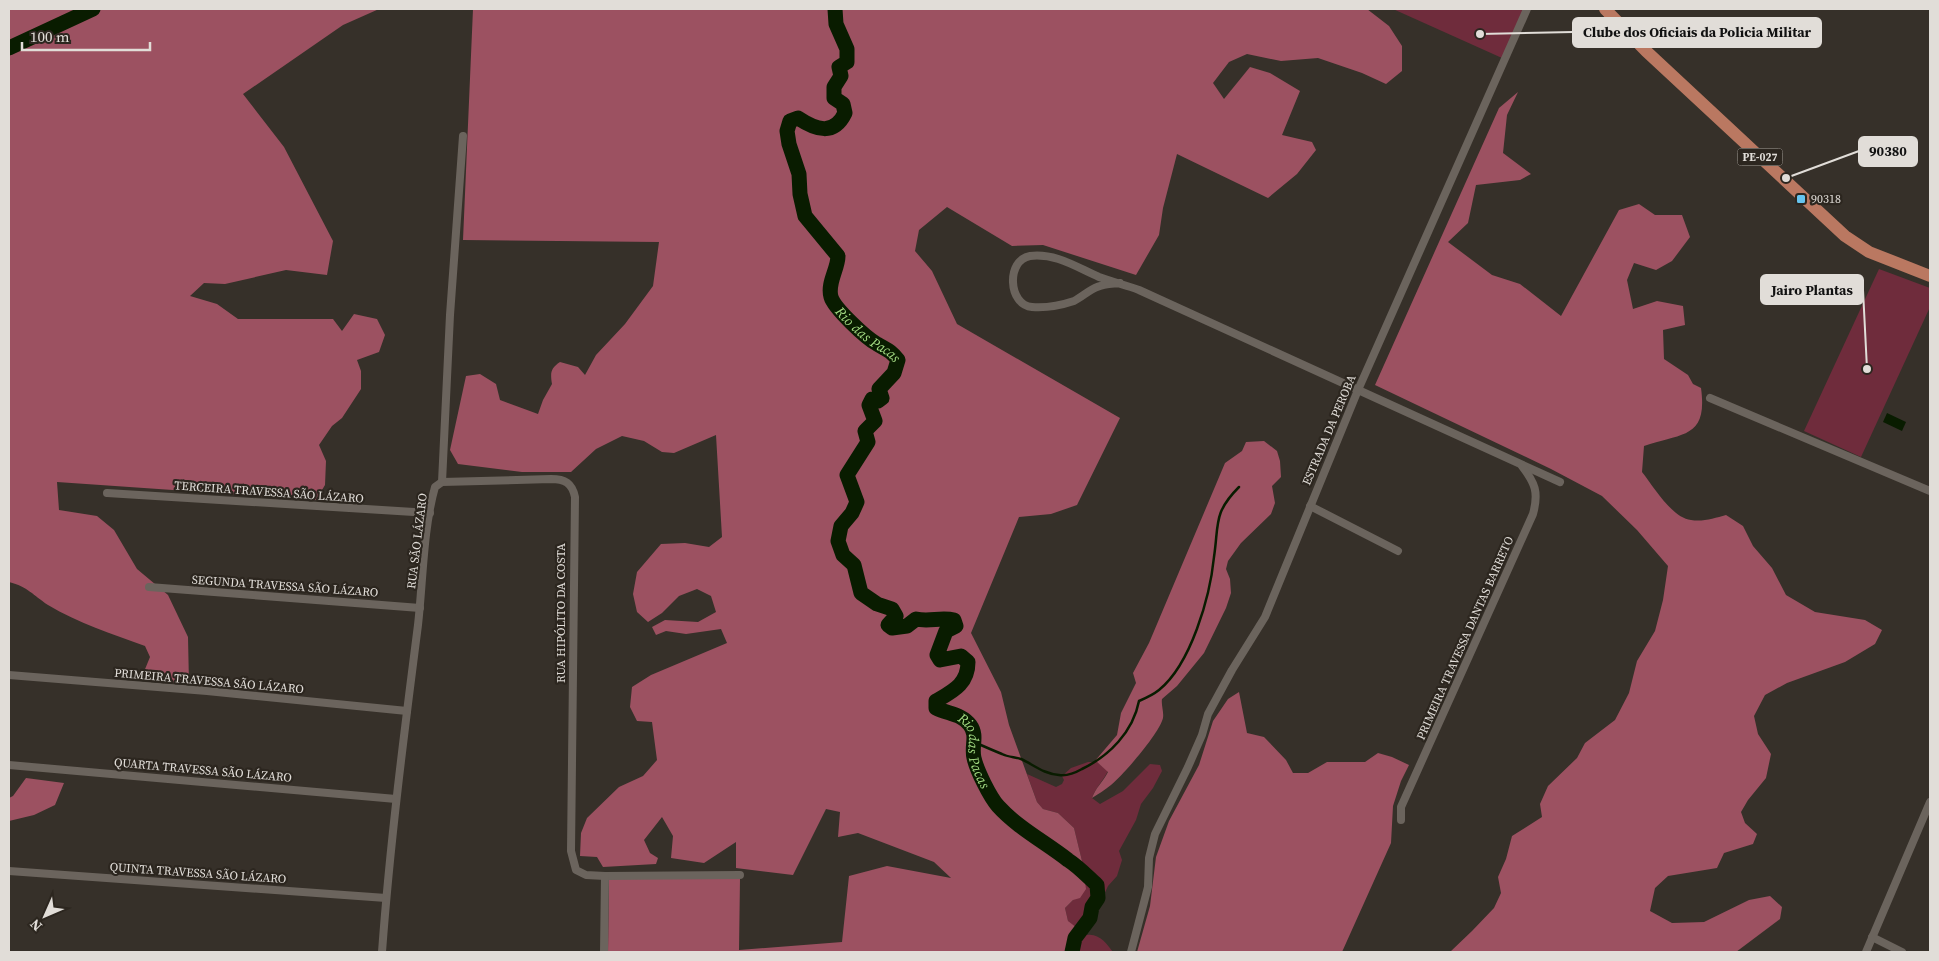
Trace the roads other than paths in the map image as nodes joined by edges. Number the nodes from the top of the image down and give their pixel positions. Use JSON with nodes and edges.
{"nodes":[{"id":1,"x":1527,"y":9,"type":"edge"},
{"id":2,"x":1606,"y":10,"type":"edge"},
{"id":3,"x":463,"y":139,"type":"dead end"},
{"id":4,"x":1930,"y":276,"type":"edge"},
{"id":5,"x":1120,"y":283,"type":"junction"},
{"id":6,"x":1358,"y":390,"type":"junction"},
{"id":7,"x":1710,"y":398,"type":"dead end"},
{"id":8,"x":1521,"y":465,"type":"junction"},
{"id":9,"x":442,"y":482,"type":"junction"},
{"id":10,"x":1560,"y":482,"type":"dead end"},
{"id":11,"x":1930,"y":491,"type":"edge"},
{"id":12,"x":107,"y":493,"type":"dead end"},
{"id":13,"x":1310,"y":506,"type":"junction"},
{"id":14,"x":430,"y":513,"type":"junction"},
{"id":15,"x":1398,"y":552,"type":"dead end"},
{"id":16,"x":149,"y":587,"type":"dead end"},
{"id":17,"x":420,"y":608,"type":"junction"},
{"id":18,"x":9,"y":675,"type":"edge"},
{"id":19,"x":407,"y":711,"type":"junction"},
{"id":20,"x":9,"y":765,"type":"edge"},
{"id":21,"x":396,"y":799,"type":"junction"},
{"id":22,"x":1930,"y":802,"type":"edge"},
{"id":23,"x":1401,"y":820,"type":"dead end"},
{"id":24,"x":9,"y":871,"type":"edge"},
{"id":25,"x":740,"y":875,"type":"dead end"},
{"id":26,"x":606,"y":876,"type":"junction"},
{"id":27,"x":386,"y":898,"type":"junction"},
{"id":28,"x":1872,"y":937,"type":"junction"},
{"id":29,"x":382,"y":952,"type":"edge"},
{"id":30,"x":604,"y":952,"type":"edge"},
{"id":31,"x":1131,"y":952,"type":"edge"},
{"id":32,"x":1866,"y":952,"type":"edge"},
{"id":33,"x":1902,"y":952,"type":"edge"}],
"edges":[{"from":1,"to":6,"type":"street","name":"ESTRADA DA PEROBA"},
{"from":2,"to":4,"type":"main road","number":"PE-027"},
{"from":3,"to":9,"type":"street","name":"RUA SÃO LÁZARO"},
{"from":5,"to":5,"type":"street"},
{"from":5,"to":6,"type":"street"},
{"from":6,"to":8,"type":"street"},
{"from":6,"to":13,"type":"street","name":"ESTRADA DA PEROBA"},
{"from":7,"to":11,"type":"street"},
{"from":8,"to":10,"type":"street"},
{"from":8,"to":23,"type":"street","name":"PRIMEIRA TRAVESSA DANTAS BARRETO"},
{"from":9,"to":14,"type":"street","name":"RUA SÃO LÁZARO"},
{"from":9,"to":26,"type":"street","name":"RUA HIPÓLITO DA COSTA"},
{"from":12,"to":14,"type":"street","name":"TERCEIRA TRAVESSA SÃO LÁZARO"},
{"from":13,"to":15,"type":"street"},
{"from":13,"to":31,"type":"street","name":"ESTRADA DA PEROBA"},
{"from":14,"to":17,"type":"street","name":"RUA SÃO LÁZARO"},
{"from":16,"to":17,"type":"street","name":"SEGUNDA TRAVESSA SÃO LÁZARO"},
{"from":17,"to":19,"type":"street","name":"RUA SÃO LÁZARO"},
{"from":18,"to":19,"type":"street","name":"PRIMEIRA TRAVESSA SÃO LÁZARO"},
{"from":19,"to":21,"type":"street","name":"RUA SÃO LÁZARO"},
{"from":20,"to":21,"type":"street","name":"QUARTA TRAVESSA SÃO LÁZARO"},
{"from":21,"to":27,"type":"street","name":"RUA SÃO LÁZARO"},
{"from":22,"to":28,"type":"street"},
{"from":24,"to":27,"type":"street","name":"QUINTA TRAVESSA SÃO LÁZARO"},
{"from":25,"to":26,"type":"street"},
{"from":26,"to":30,"type":"street"},
{"from":27,"to":29,"type":"street","name":"RUA SÃO LÁZARO"},
{"from":28,"to":32,"type":"street"},
{"from":28,"to":33,"type":"street"}]}
